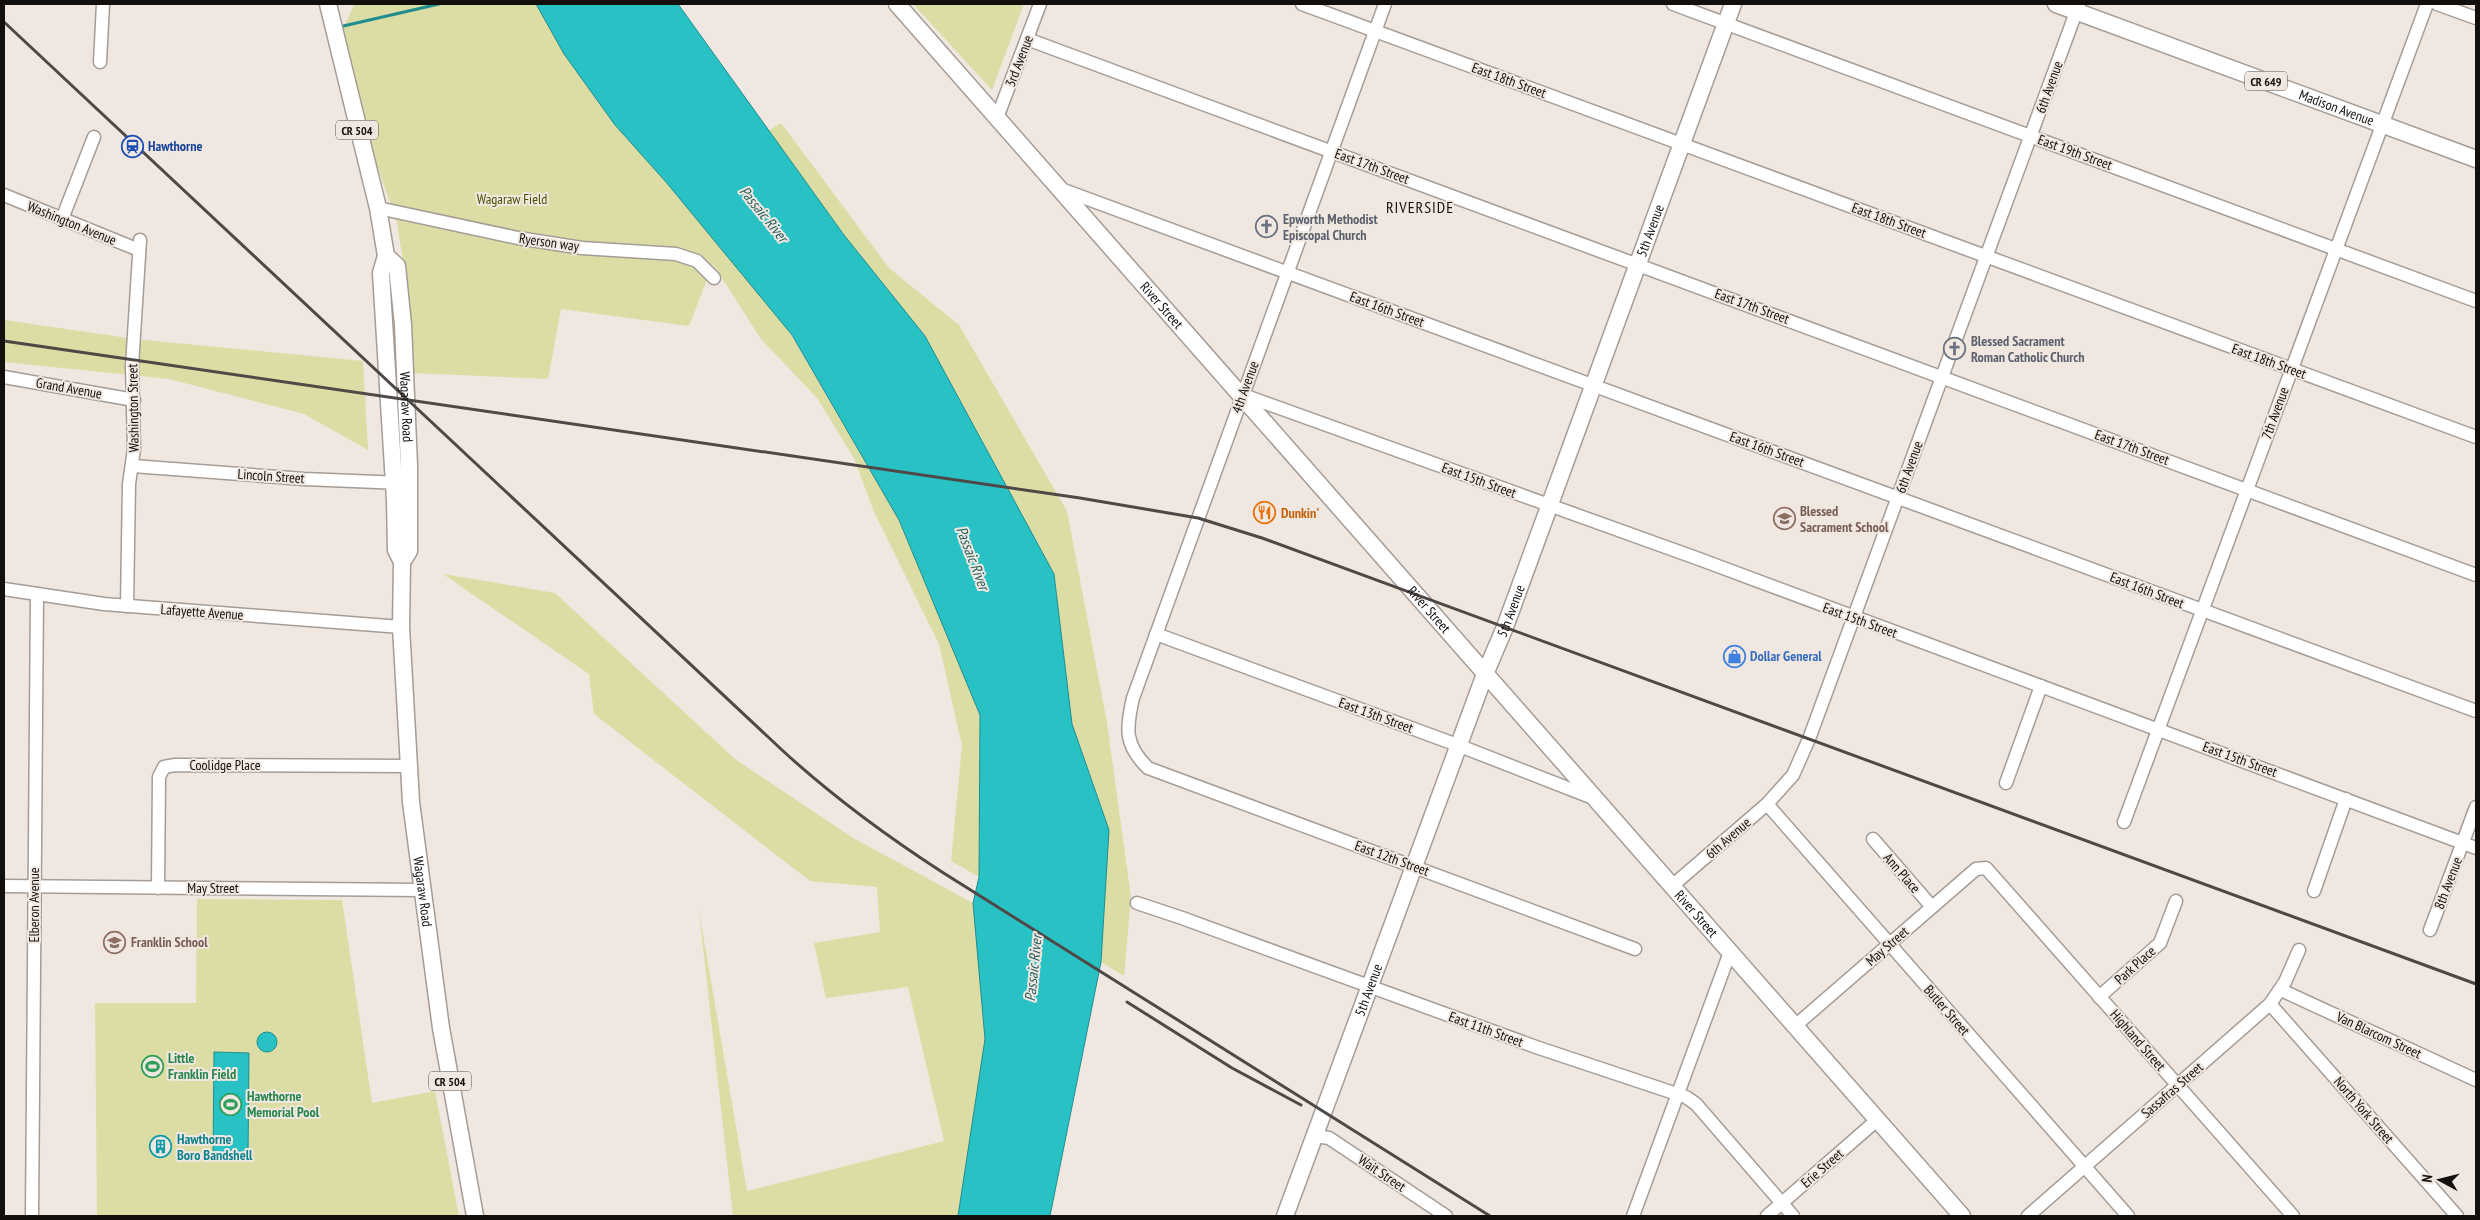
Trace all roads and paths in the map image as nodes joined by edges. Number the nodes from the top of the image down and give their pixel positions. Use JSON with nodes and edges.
{"nodes":[{"id":1,"x":103,"y":4,"type":"edge"},
{"id":2,"x":328,"y":4,"type":"edge"},
{"id":3,"x":897,"y":4,"type":"edge"},
{"id":4,"x":1040,"y":4,"type":"edge"},
{"id":5,"x":1302,"y":4,"type":"edge"},
{"id":6,"x":1385,"y":4,"type":"edge"},
{"id":7,"x":1673,"y":4,"type":"edge"},
{"id":8,"x":1733,"y":4,"type":"edge"},
{"id":9,"x":2056,"y":4,"type":"edge"},
{"id":10,"x":2427,"y":4,"type":"edge"},
{"id":11,"x":2436,"y":4,"type":"edge"},
{"id":12,"x":2078,"y":8,"type":"edge"},
{"id":13,"x":2476,"y":18,"type":"edge"},
{"id":14,"x":1726,"y":23,"type":"junction"},
{"id":15,"x":1375,"y":31,"type":"junction"},
{"id":16,"x":1027,"y":40,"type":"junction"},
{"id":17,"x":100,"y":62,"type":"dead end"},
{"id":18,"x":997,"y":118,"type":"junction"},
{"id":19,"x":2383,"y":125,"type":"junction"},
{"id":20,"x":2030,"y":136,"type":"junction"},
{"id":21,"x":94,"y":137,"type":"dead end"},
{"id":22,"x":1681,"y":144,"type":"junction"},
{"id":23,"x":1331,"y":151,"type":"junction"},
{"id":24,"x":2476,"y":159,"type":"edge"},
{"id":25,"x":1058,"y":188,"type":"junction"},
{"id":26,"x":4,"y":195,"type":"edge"},
{"id":27,"x":378,"y":208,"type":"junction"},
{"id":28,"x":62,"y":219,"type":"junction"},
{"id":29,"x":140,"y":245,"type":"joint"},
{"id":30,"x":2337,"y":249,"type":"junction"},
{"id":31,"x":1986,"y":256,"type":"junction"},
{"id":32,"x":1637,"y":264,"type":"junction"},
{"id":33,"x":1287,"y":272,"type":"junction"},
{"id":34,"x":714,"y":278,"type":"dead end"},
{"id":35,"x":2476,"y":301,"type":"edge"},
{"id":36,"x":2292,"y":369,"type":"junction"},
{"id":37,"x":1942,"y":376,"type":"junction"},
{"id":38,"x":4,"y":377,"type":"edge"},
{"id":39,"x":1593,"y":385,"type":"junction"},
{"id":40,"x":1242,"y":396,"type":"junction"},
{"id":41,"x":134,"y":400,"type":"junction"},
{"id":42,"x":2476,"y":437,"type":"edge"},
{"id":43,"x":133,"y":466,"type":"junction"},
{"id":44,"x":402,"y":483,"type":"junction"},
{"id":45,"x":2247,"y":490,"type":"junction"},
{"id":46,"x":1898,"y":497,"type":"junction"},
{"id":47,"x":1548,"y":505,"type":"junction"},
{"id":48,"x":2476,"y":574,"type":"edge"},
{"id":49,"x":4,"y":589,"type":"edge"},
{"id":50,"x":37,"y":594,"type":"junction"},
{"id":51,"x":127,"y":606,"type":"junction"},
{"id":52,"x":2202,"y":610,"type":"junction"},
{"id":53,"x":1853,"y":618,"type":"junction"},
{"id":54,"x":401,"y":627,"type":"junction"},
{"id":55,"x":1156,"y":634,"type":"junction"},
{"id":56,"x":1485,"y":674,"type":"junction"},
{"id":57,"x":2041,"y":686,"type":"junction"},
{"id":58,"x":2476,"y":711,"type":"edge"},
{"id":59,"x":2158,"y":729,"type":"junction"},
{"id":60,"x":1460,"y":746,"type":"junction"},
{"id":61,"x":408,"y":766,"type":"junction"},
{"id":62,"x":1148,"y":768,"type":"joint"},
{"id":63,"x":2006,"y":783,"type":"dead end"},
{"id":64,"x":1595,"y":799,"type":"junction"},
{"id":65,"x":2346,"y":799,"type":"junction"},
{"id":66,"x":1767,"y":804,"type":"junction"},
{"id":67,"x":2476,"y":807,"type":"edge"},
{"id":68,"x":2124,"y":822,"type":"dead end"},
{"id":69,"x":1873,"y":839,"type":"dead end"},
{"id":70,"x":2463,"y":843,"type":"junction"},
{"id":71,"x":2476,"y":848,"type":"edge"},
{"id":72,"x":1415,"y":867,"type":"junction"},
{"id":73,"x":1981,"y":867,"type":"joint"},
{"id":74,"x":4,"y":886,"type":"edge"},
{"id":75,"x":1672,"y":886,"type":"junction"},
{"id":76,"x":34,"y":887,"type":"junction"},
{"id":77,"x":158,"y":888,"type":"junction"},
{"id":78,"x":422,"y":890,"type":"junction"},
{"id":79,"x":2314,"y":891,"type":"dead end"},
{"id":80,"x":2176,"y":901,"type":"dead end"},
{"id":81,"x":1137,"y":903,"type":"dead end"},
{"id":82,"x":1932,"y":907,"type":"junction"},
{"id":83,"x":2430,"y":930,"type":"dead end"},
{"id":84,"x":1889,"y":944,"type":"junction"},
{"id":85,"x":1635,"y":949,"type":"dead end"},
{"id":86,"x":2299,"y":950,"type":"dead end"},
{"id":87,"x":1730,"y":952,"type":"junction"},
{"id":88,"x":1371,"y":986,"type":"junction"},
{"id":89,"x":2281,"y":990,"type":"junction"},
{"id":90,"x":2099,"y":997,"type":"junction"},
{"id":91,"x":2270,"y":1004,"type":"junction"},
{"id":92,"x":1795,"y":1026,"type":"junction"},
{"id":93,"x":2476,"y":1080,"type":"edge"},
{"id":94,"x":2177,"y":1086,"type":"junction"},
{"id":95,"x":1677,"y":1094,"type":"junction"},
{"id":96,"x":1877,"y":1120,"type":"junction"},
{"id":97,"x":1315,"y":1136,"type":"junction"},
{"id":98,"x":2085,"y":1167,"type":"junction"},
{"id":99,"x":1782,"y":1203,"type":"junction"},
{"id":100,"x":32,"y":1216,"type":"edge"},
{"id":101,"x":475,"y":1216,"type":"edge"},
{"id":102,"x":1285,"y":1216,"type":"edge"},
{"id":103,"x":1446,"y":1216,"type":"edge"},
{"id":104,"x":1633,"y":1216,"type":"edge"},
{"id":105,"x":1767,"y":1216,"type":"edge"},
{"id":106,"x":1793,"y":1216,"type":"edge"},
{"id":107,"x":1962,"y":1216,"type":"edge"},
{"id":108,"x":2028,"y":1216,"type":"edge"},
{"id":109,"x":2128,"y":1216,"type":"edge"},
{"id":110,"x":2293,"y":1216,"type":"edge"},
{"id":111,"x":2457,"y":1216,"type":"edge"}],
"edges":[{"from":1,"to":17,"type":"street"},
{"from":2,"to":27,"type":"main road","name":"Wagaraw Road","number":"CR 504"},
{"from":3,"to":18,"type":"main road","name":"River Street"},
{"from":4,"to":16,"type":"street","name":"3rd Avenue"},
{"from":5,"to":15,"type":"street","name":"East 18th Street"},
{"from":6,"to":15,"type":"street","name":"4th Avenue"},
{"from":7,"to":14,"type":"street","name":"East 19th Street"},
{"from":8,"to":14,"type":"main road","name":"5th Avenue"},
{"from":9,"to":12,"type":"main road","name":"Madison Avenue","number":"CR 649"},
{"from":10,"to":19,"type":"street","name":"7th Avenue"},
{"from":11,"to":13,"type":"street"},
{"from":12,"to":19,"type":"main road","name":"Madison Avenue","number":"CR 649"},
{"from":12,"to":20,"type":"street","name":"6th Avenue"},
{"from":14,"to":20,"type":"street","name":"East 19th Street"},
{"from":14,"to":22,"type":"main road","name":"5th Avenue"},
{"from":15,"to":22,"type":"street","name":"East 18th Street"},
{"from":15,"to":23,"type":"street","name":"4th Avenue"},
{"from":16,"to":18,"type":"street","name":"3rd Avenue"},
{"from":16,"to":23,"type":"street","name":"East 17th Street"},
{"from":18,"to":25,"type":"main road","name":"River Street"},
{"from":19,"to":24,"type":"main road","name":"Madison Avenue","number":"CR 649"},
{"from":19,"to":30,"type":"street","name":"7th Avenue"},
{"from":20,"to":30,"type":"street","name":"East 19th Street"},
{"from":20,"to":31,"type":"street","name":"6th Avenue"},
{"from":21,"to":28,"type":"street"},
{"from":22,"to":31,"type":"street","name":"East 18th Street"},
{"from":22,"to":32,"type":"main road","name":"5th Avenue"},
{"from":23,"to":32,"type":"street","name":"East 17th Street"},
{"from":23,"to":33,"type":"street","name":"4th Avenue"},
{"from":25,"to":33,"type":"street","name":"East 16th Street"},
{"from":25,"to":40,"type":"main road","name":"River Street"},
{"from":26,"to":28,"type":"street","name":"Washington Avenue"},
{"from":27,"to":34,"type":"street","name":"Ryerson way"},
{"from":27,"to":44,"type":"main road","name":"Wagaraw Road","number":"CR 504"},
{"from":28,"to":29,"type":"street","name":"Washington Avenue"},
{"from":29,"to":41,"type":"street","name":"Washington Street"},
{"from":30,"to":35,"type":"street","name":"East 19th Street"},
{"from":30,"to":36,"type":"street","name":"7th Avenue"},
{"from":31,"to":36,"type":"street","name":"East 18th Street"},
{"from":31,"to":37,"type":"street","name":"6th Avenue"},
{"from":32,"to":37,"type":"street","name":"East 17th Street"},
{"from":32,"to":39,"type":"main road","name":"5th Avenue"},
{"from":33,"to":39,"type":"street","name":"East 16th Street"},
{"from":33,"to":40,"type":"street","name":"4th Avenue"},
{"from":36,"to":42,"type":"street","name":"East 18th Street"},
{"from":36,"to":45,"type":"street","name":"7th Avenue"},
{"from":37,"to":45,"type":"street","name":"East 17th Street"},
{"from":37,"to":46,"type":"street","name":"6th Avenue"},
{"from":38,"to":41,"type":"street","name":"Grand Avenue"},
{"from":39,"to":46,"type":"street","name":"East 16th Street"},
{"from":39,"to":47,"type":"main road","name":"5th Avenue"},
{"from":40,"to":47,"type":"street","name":"East 15th Street"},
{"from":40,"to":55,"type":"street","name":"4th Avenue"},
{"from":40,"to":56,"type":"main road","name":"River Street"},
{"from":41,"to":43,"type":"street","name":"Washington Street"},
{"from":43,"to":44,"type":"street","name":"Lincoln Street"},
{"from":43,"to":51,"type":"street","name":"Washington Street"},
{"from":44,"to":54,"type":"main road","name":"Wagaraw Road","number":"CR 504"},
{"from":45,"to":48,"type":"street","name":"East 17th Street"},
{"from":45,"to":52,"type":"street","name":"7th Avenue"},
{"from":46,"to":52,"type":"street","name":"East 16th Street"},
{"from":46,"to":53,"type":"street","name":"6th Avenue"},
{"from":47,"to":53,"type":"street","name":"East 15th Street"},
{"from":47,"to":56,"type":"main road","name":"5th Avenue"},
{"from":49,"to":50,"type":"street","name":"Lafayette Avenue"},
{"from":50,"to":51,"type":"street","name":"Lafayette Avenue"},
{"from":50,"to":76,"type":"street","name":"Elberon Avenue"},
{"from":51,"to":54,"type":"street","name":"Lafayette Avenue"},
{"from":52,"to":58,"type":"street","name":"East 16th Street"},
{"from":52,"to":59,"type":"street","name":"7th Avenue"},
{"from":53,"to":57,"type":"street","name":"East 15th Street"},
{"from":53,"to":66,"type":"street","name":"6th Avenue"},
{"from":54,"to":61,"type":"main road","name":"Wagaraw Road","number":"CR 504"},
{"from":55,"to":60,"type":"street","name":"East 13th Street"},
{"from":55,"to":62,"type":"street","name":"4th Avenue"},
{"from":56,"to":60,"type":"main road","name":"5th Avenue"},
{"from":56,"to":64,"type":"main road","name":"River Street"},
{"from":57,"to":59,"type":"street","name":"East 15th Street"},
{"from":57,"to":63,"type":"street"},
{"from":59,"to":65,"type":"street","name":"East 15th Street"},
{"from":59,"to":68,"type":"street","name":"7th Avenue"},
{"from":60,"to":64,"type":"street","name":"East 13th Street"},
{"from":60,"to":72,"type":"main road","name":"5th Avenue"},
{"from":61,"to":77,"type":"street","name":"Coolidge Place"},
{"from":61,"to":78,"type":"main road","name":"Wagaraw Road","number":"CR 504"},
{"from":62,"to":72,"type":"street","name":"East 12th Street"},
{"from":64,"to":75,"type":"main road","name":"River Street"},
{"from":65,"to":70,"type":"street","name":"East 15th Street"},
{"from":65,"to":79,"type":"street"},
{"from":66,"to":75,"type":"street","name":"6th Avenue"},
{"from":66,"to":84,"type":"street","name":"Butler Street"},
{"from":67,"to":70,"type":"street","name":"8th Avenue"},
{"from":69,"to":82,"type":"street","name":"Ann Place"},
{"from":70,"to":71,"type":"street","name":"East 15th Street"},
{"from":70,"to":83,"type":"street","name":"8th Avenue"},
{"from":72,"to":85,"type":"street","name":"East 12th Street"},
{"from":72,"to":88,"type":"main road","name":"5th Avenue"},
{"from":73,"to":82,"type":"street","name":"May Street"},
{"from":73,"to":90,"type":"street","name":"Highland Street"},
{"from":74,"to":76,"type":"street","name":"May Street"},
{"from":75,"to":87,"type":"main road","name":"River Street"},
{"from":76,"to":77,"type":"street","name":"May Street"},
{"from":76,"to":100,"type":"street","name":"Elberon Avenue"},
{"from":77,"to":78,"type":"street","name":"May Street"},
{"from":78,"to":101,"type":"main road","name":"Wagaraw Road","number":"CR 504"},
{"from":80,"to":90,"type":"street","name":"Park Place"},
{"from":81,"to":88,"type":"street","name":"East 11th Street"},
{"from":82,"to":84,"type":"street","name":"May Street"},
{"from":84,"to":92,"type":"street","name":"May Street"},
{"from":84,"to":98,"type":"street","name":"Butler Street"},
{"from":86,"to":89,"type":"street","name":"Sassafras Street"},
{"from":87,"to":92,"type":"main road","name":"River Street"},
{"from":87,"to":95,"type":"street"},
{"from":88,"to":95,"type":"street","name":"East 11th Street"},
{"from":88,"to":97,"type":"main road","name":"5th Avenue"},
{"from":89,"to":91,"type":"street","name":"Sassafras Street"},
{"from":89,"to":93,"type":"street","name":"Van Blarcom Street"},
{"from":90,"to":94,"type":"street","name":"Highland Street"},
{"from":91,"to":94,"type":"street","name":"Sassafras Street"},
{"from":91,"to":111,"type":"street","name":"North York Street"},
{"from":92,"to":96,"type":"main road","name":"River Street"},
{"from":94,"to":98,"type":"street","name":"Sassafras Street"},
{"from":94,"to":110,"type":"street","name":"Highland Street"},
{"from":95,"to":99,"type":"street","name":"East 11th Street"},
{"from":95,"to":104,"type":"street"},
{"from":96,"to":99,"type":"street","name":"Erie Street"},
{"from":96,"to":107,"type":"main road","name":"River Street"},
{"from":97,"to":102,"type":"main road","name":"5th Avenue"},
{"from":97,"to":103,"type":"street","name":"Wait Street"},
{"from":98,"to":108,"type":"street","name":"Sassafras Street"},
{"from":98,"to":109,"type":"street","name":"Butler Street"},
{"from":99,"to":105,"type":"street","name":"Erie Street"},
{"from":99,"to":106,"type":"street","name":"East 11th Street"}]}
